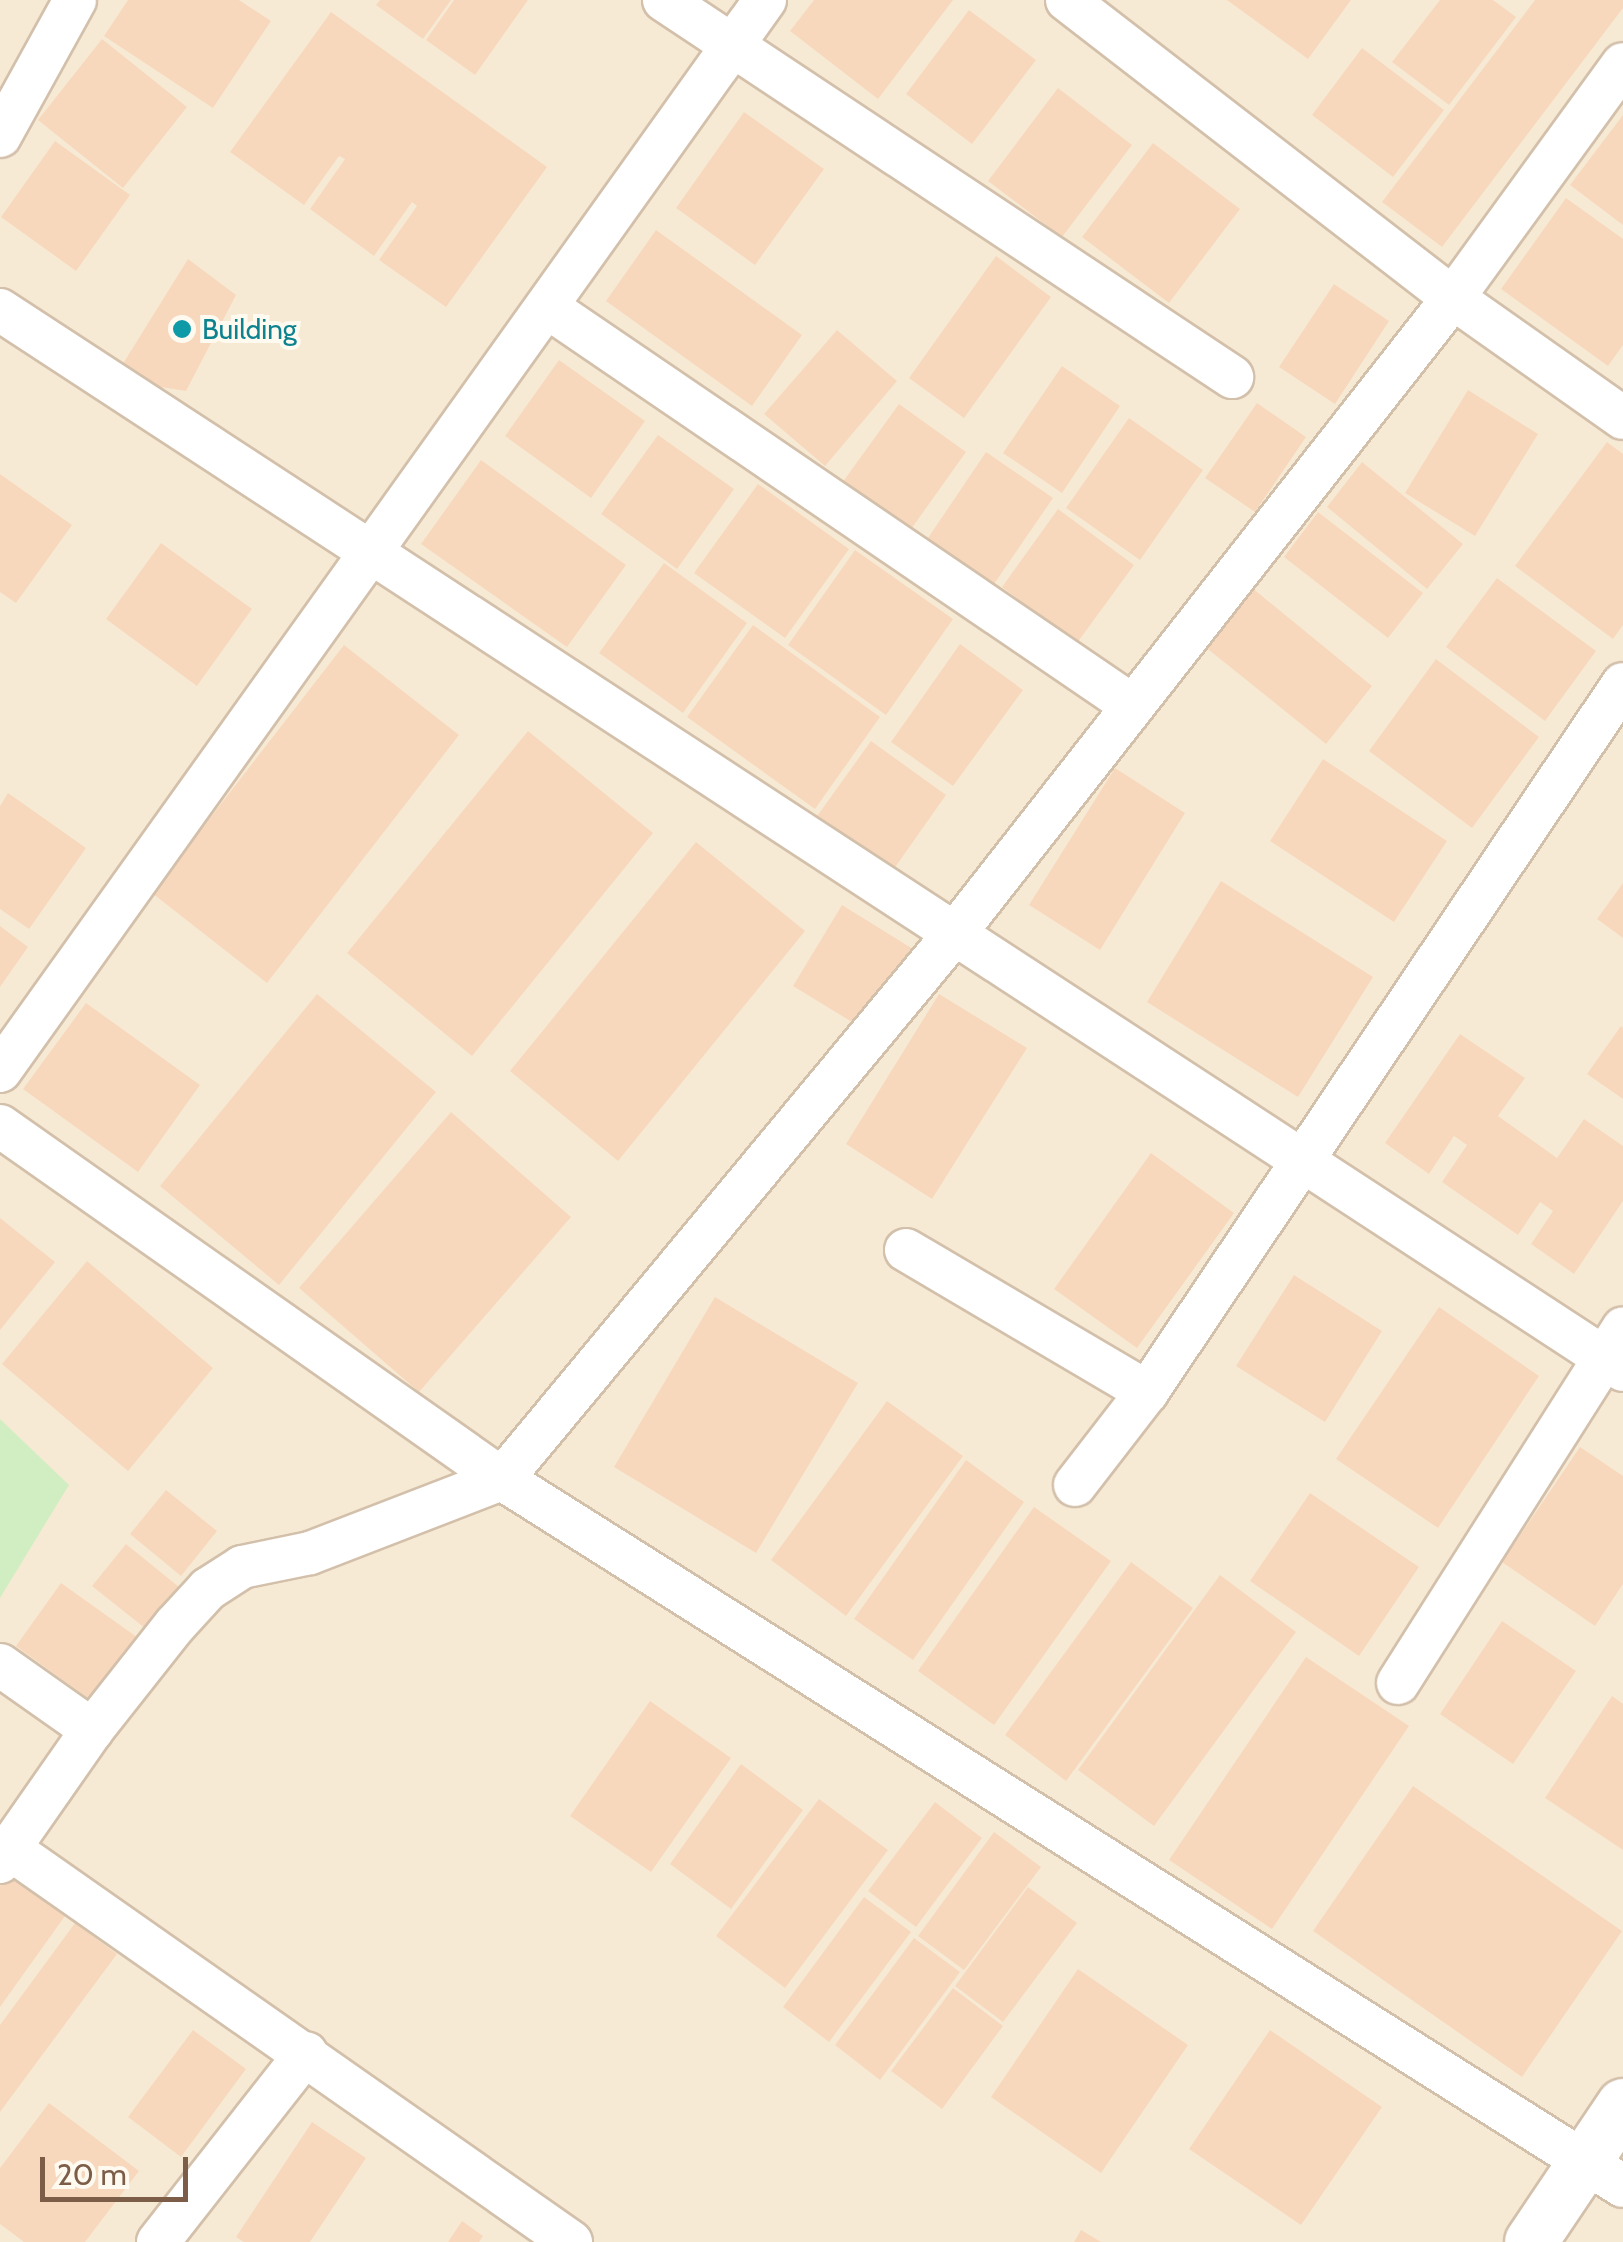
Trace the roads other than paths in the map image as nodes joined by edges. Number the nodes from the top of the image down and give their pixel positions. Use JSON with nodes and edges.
{"nodes":[{"id":1,"x":75,"y":0,"type":"edge"},
{"id":2,"x":664,"y":0,"type":"edge"},
{"id":3,"x":765,"y":0,"type":"edge"},
{"id":4,"x":1068,"y":0,"type":"edge"},
{"id":5,"x":737,"y":42,"type":"junction"},
{"id":6,"x":1623,"y":64,"type":"edge"},
{"id":7,"x":0,"y":136,"type":"edge"},
{"id":8,"x":1452,"y":298,"type":"junction"},
{"id":9,"x":547,"y":307,"type":"junction"},
{"id":10,"x":0,"y":310,"type":"edge"},
{"id":11,"x":1232,"y":377,"type":"dead end"},
{"id":12,"x":1623,"y":418,"type":"edge"},
{"id":13,"x":375,"y":554,"type":"junction"},
{"id":14,"x":1623,"y":684,"type":"edge"},
{"id":15,"x":1133,"y":706,"type":"junction"},
{"id":16,"x":956,"y":932,"type":"junction"},
{"id":17,"x":0,"y":1071,"type":"edge"},
{"id":18,"x":0,"y":1126,"type":"edge"},
{"id":19,"x":1307,"y":1158,"type":"junction"},
{"id":20,"x":906,"y":1250,"type":"dead end"},
{"id":21,"x":1617,"y":1352,"type":"edge"},
{"id":22,"x":1148,"y":1392,"type":"junction"},
{"id":23,"x":502,"y":1479,"type":"junction"},
{"id":24,"x":1075,"y":1485,"type":"dead end"},
{"id":25,"x":0,"y":1665,"type":"edge"},
{"id":26,"x":1398,"y":1683,"type":"dead end"},
{"id":27,"x":92,"y":1730,"type":"junction"},
{"id":28,"x":5,"y":1855,"type":"edge"},
{"id":29,"x":306,"y":2053,"type":"junction"},
{"id":30,"x":1623,"y":2106,"type":"edge"},
{"id":31,"x":1604,"y":2174,"type":"edge"},
{"id":32,"x":158,"y":2242,"type":"edge"},
{"id":33,"x":571,"y":2242,"type":"edge"},
{"id":34,"x":1531,"y":2242,"type":"edge"}],
"edges":[{"from":1,"to":7,"type":"street"},
{"from":2,"to":5,"type":"street"},
{"from":3,"to":5,"type":"street"},
{"from":4,"to":8,"type":"street"},
{"from":5,"to":9,"type":"street"},
{"from":5,"to":11,"type":"street"},
{"from":6,"to":8,"type":"street"},
{"from":8,"to":12,"type":"street"},
{"from":8,"to":15,"type":"street"},
{"from":9,"to":13,"type":"street"},
{"from":9,"to":15,"type":"street"},
{"from":10,"to":13,"type":"street"},
{"from":13,"to":16,"type":"street"},
{"from":13,"to":17,"type":"street"},
{"from":14,"to":19,"type":"street"},
{"from":15,"to":16,"type":"street"},
{"from":16,"to":19,"type":"street"},
{"from":16,"to":23,"type":"street"},
{"from":18,"to":23,"type":"street"},
{"from":19,"to":21,"type":"street"},
{"from":19,"to":22,"type":"street"},
{"from":20,"to":22,"type":"street"},
{"from":21,"to":26,"type":"street"},
{"from":22,"to":24,"type":"street"},
{"from":23,"to":27,"type":"street"},
{"from":23,"to":31,"type":"street"},
{"from":25,"to":27,"type":"street"},
{"from":27,"to":28,"type":"street"},
{"from":28,"to":29,"type":"street"},
{"from":29,"to":32,"type":"street"},
{"from":29,"to":33,"type":"street"},
{"from":30,"to":31,"type":"street"},
{"from":31,"to":34,"type":"street"}]}
